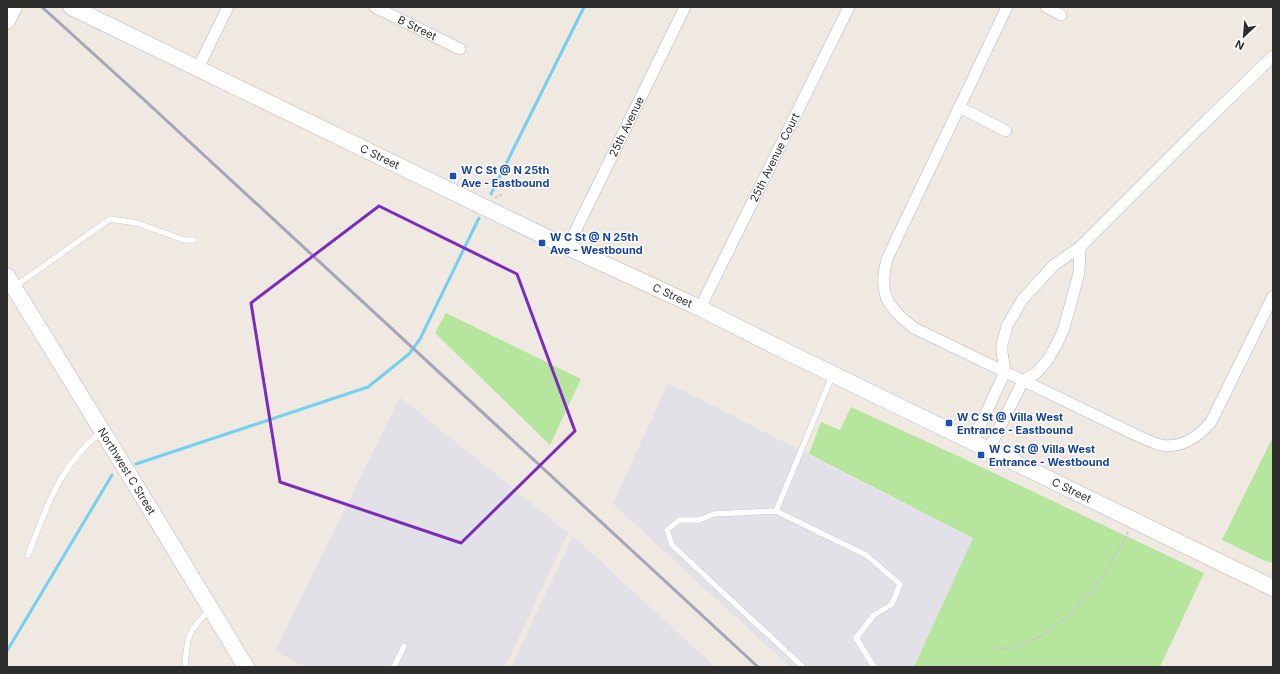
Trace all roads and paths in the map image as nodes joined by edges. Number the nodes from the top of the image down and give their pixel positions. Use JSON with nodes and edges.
{"nodes":[{"id":1,"x":14,"y":7,"type":"edge"},
{"id":2,"x":71,"y":7,"type":"edge"},
{"id":3,"x":228,"y":7,"type":"edge"},
{"id":4,"x":375,"y":7,"type":"edge"},
{"id":5,"x":685,"y":7,"type":"edge"},
{"id":6,"x":849,"y":7,"type":"edge"},
{"id":7,"x":1007,"y":7,"type":"edge"},
{"id":8,"x":1046,"y":7,"type":"edge"},
{"id":9,"x":1061,"y":14,"type":"dead end"},
{"id":10,"x":7,"y":21,"type":"edge"},
{"id":11,"x":460,"y":49,"type":"dead end"},
{"id":12,"x":1273,"y":56,"type":"edge"},
{"id":13,"x":198,"y":68,"type":"junction"},
{"id":14,"x":959,"y":107,"type":"junction"},
{"id":15,"x":1006,"y":130,"type":"dead end"},
{"id":16,"x":503,"y":194,"type":"dead end"},
{"id":17,"x":492,"y":199,"type":"dead end"},
{"id":18,"x":194,"y":240,"type":"dead end"},
{"id":19,"x":568,"y":246,"type":"junction"},
{"id":20,"x":1080,"y":247,"type":"junction"},
{"id":21,"x":10,"y":281,"type":"edge"},
{"id":22,"x":1273,"y":296,"type":"edge"},
{"id":23,"x":700,"y":308,"type":"junction"},
{"id":24,"x":1005,"y":372,"type":"junction"},
{"id":25,"x":833,"y":374,"type":"junction"},
{"id":26,"x":1023,"y":381,"type":"junction"},
{"id":27,"x":103,"y":431,"type":"junction"},
{"id":28,"x":973,"y":441,"type":"junction"},
{"id":29,"x":989,"y":449,"type":"junction"},
{"id":30,"x":776,"y":511,"type":"junction"},
{"id":31,"x":1134,"y":520,"type":"junction"},
{"id":32,"x":28,"y":555,"type":"dead end"},
{"id":33,"x":1273,"y":588,"type":"edge"},
{"id":34,"x":211,"y":609,"type":"junction"},
{"id":35,"x":404,"y":646,"type":"dead end"},
{"id":36,"x":989,"y":648,"type":"dead end"},
{"id":37,"x":185,"y":667,"type":"edge"},
{"id":38,"x":246,"y":667,"type":"edge"},
{"id":39,"x":394,"y":667,"type":"edge"},
{"id":40,"x":803,"y":667,"type":"edge"},
{"id":41,"x":874,"y":667,"type":"edge"}],
"edges":[{"from":1,"to":10,"type":"street"},
{"from":2,"to":13,"type":"street","name":"C Street"},
{"from":3,"to":13,"type":"street"},
{"from":4,"to":11,"type":"street","name":"B Street"},
{"from":5,"to":19,"type":"street","name":"25th Avenue"},
{"from":6,"to":23,"type":"street","name":"25th Avenue Court"},
{"from":7,"to":14,"type":"street"},
{"from":8,"to":9,"type":"street"},
{"from":12,"to":20,"type":"street"},
{"from":13,"to":19,"type":"street","name":"C Street"},
{"from":14,"to":15,"type":"street"},
{"from":14,"to":24,"type":"street"},
{"from":16,"to":17,"type":"path"},
{"from":18,"to":21,"type":"lane"},
{"from":19,"to":23,"type":"street","name":"C Street"},
{"from":20,"to":24,"type":"street"},
{"from":20,"to":26,"type":"street"},
{"from":21,"to":27,"type":"street","name":"Northwest C Street"},
{"from":22,"to":26,"type":"street"},
{"from":23,"to":25,"type":"street","name":"C Street"},
{"from":24,"to":26,"type":"street"},
{"from":24,"to":28,"type":"street"},
{"from":25,"to":28,"type":"street","name":"C Street"},
{"from":25,"to":30,"type":"lane"},
{"from":26,"to":29,"type":"street"},
{"from":27,"to":32,"type":"lane"},
{"from":27,"to":34,"type":"street","name":"Northwest C Street"},
{"from":28,"to":29,"type":"street","name":"C Street"},
{"from":29,"to":31,"type":"street","name":"C Street"},
{"from":30,"to":40,"type":"lane"},
{"from":30,"to":41,"type":"lane"},
{"from":31,"to":33,"type":"street","name":"C Street"},
{"from":31,"to":36,"type":"path"},
{"from":34,"to":37,"type":"lane"},
{"from":34,"to":38,"type":"street","name":"Northwest C Street"},
{"from":35,"to":39,"type":"lane"}]}
